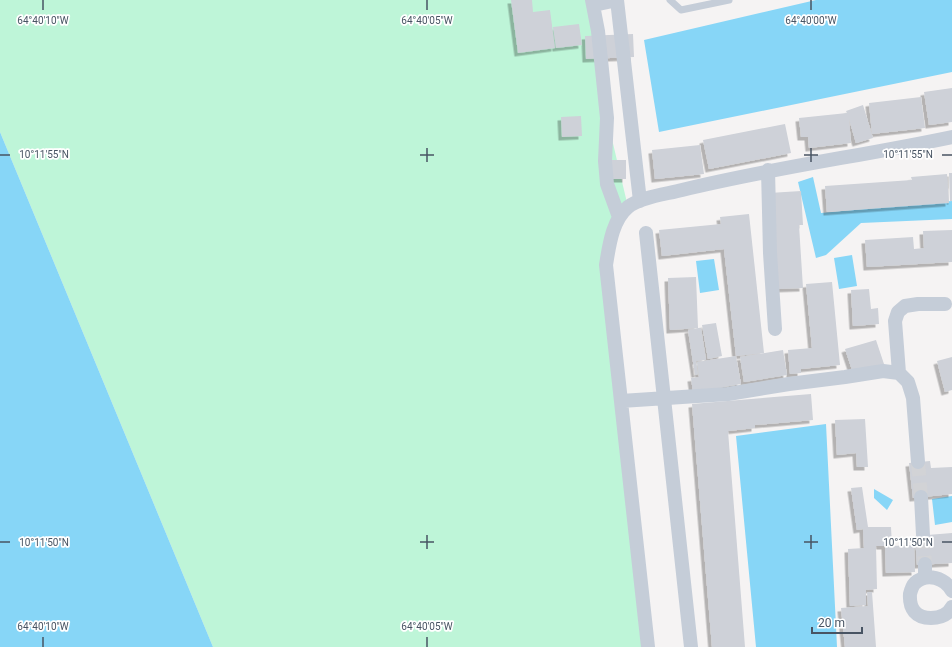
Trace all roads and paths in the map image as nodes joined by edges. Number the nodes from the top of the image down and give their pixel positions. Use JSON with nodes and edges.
{"nodes":[{"id":1,"x":617,"y":0,"type":"edge"},
{"id":2,"x":670,"y":0,"type":"edge"},
{"id":3,"x":729,"y":0,"type":"edge"},
{"id":4,"x":593,"y":2,"type":"edge"},
{"id":5,"x":952,"y":137,"type":"edge"},
{"id":6,"x":768,"y":170,"type":"junction"},
{"id":7,"x":640,"y":201,"type":"junction"},
{"id":8,"x":619,"y":216,"type":"junction"},
{"id":9,"x":646,"y":233,"type":"dead end"},
{"id":10,"x":945,"y":304,"type":"dead end"},
{"id":11,"x":776,"y":329,"type":"dead end"},
{"id":12,"x":899,"y":373,"type":"junction"},
{"id":13,"x":665,"y":399,"type":"junction"},
{"id":14,"x":622,"y":401,"type":"junction"},
{"id":15,"x":918,"y":462,"type":"tunnel mouth"},
{"id":16,"x":921,"y":497,"type":"tunnel mouth"},
{"id":17,"x":922,"y":535,"type":"tunnel mouth"},
{"id":18,"x":947,"y":579,"type":"edge"},
{"id":19,"x":952,"y":591,"type":"edge"},
{"id":20,"x":952,"y":607,"type":"edge"},
{"id":21,"x":648,"y":647,"type":"edge"},
{"id":22,"x":691,"y":647,"type":"edge"}],
"edges":[{"from":1,"to":4,"type":"street"},
{"from":1,"to":7,"type":"street"},
{"from":2,"to":3,"type":"lane"},
{"from":4,"to":8,"type":"street"},
{"from":5,"to":6,"type":"street"},
{"from":6,"to":7,"type":"street"},
{"from":6,"to":11,"type":"street"},
{"from":7,"to":8,"type":"street"},
{"from":8,"to":14,"type":"street"},
{"from":9,"to":13,"type":"street"},
{"from":10,"to":12,"type":"street"},
{"from":12,"to":13,"type":"street"},
{"from":12,"to":15,"type":"street"},
{"from":13,"to":14,"type":"street"},
{"from":13,"to":22,"type":"street"},
{"from":14,"to":21,"type":"street"},
{"from":16,"to":17,"type":"street"},
{"from":18,"to":19,"type":"street"},
{"from":18,"to":20,"type":"street"}]}
